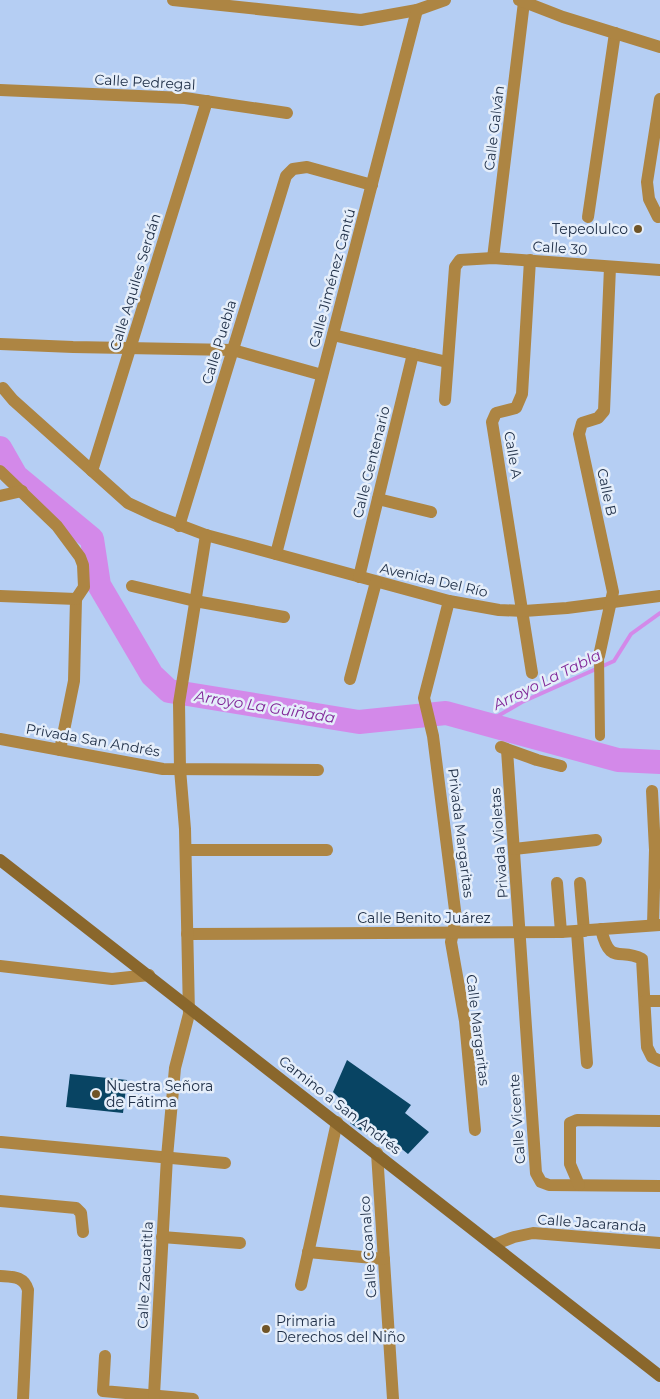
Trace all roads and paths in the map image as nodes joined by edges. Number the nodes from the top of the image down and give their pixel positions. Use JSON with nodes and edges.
{"nodes":[{"id":1,"x":173,"y":0,"type":"edge"},
{"id":2,"x":445,"y":0,"type":"edge"},
{"id":3,"x":521,"y":1,"type":"edge"},
{"id":4,"x":416,"y":10,"type":"junction"},
{"id":5,"x":615,"y":34,"type":"junction"},
{"id":6,"x":660,"y":47,"type":"edge"},
{"id":7,"x":0,"y":90,"type":"edge"},
{"id":8,"x":660,"y":99,"type":"edge"},
{"id":9,"x":207,"y":101,"type":"junction"},
{"id":10,"x":287,"y":112,"type":"dead end"},
{"id":11,"x":372,"y":185,"type":"junction"},
{"id":12,"x":588,"y":217,"type":"dead end"},
{"id":13,"x":658,"y":217,"type":"dead end"},
{"id":14,"x":493,"y":258,"type":"junction"},
{"id":15,"x":530,"y":260,"type":"junction"},
{"id":16,"x":610,"y":267,"type":"junction"},
{"id":17,"x":660,"y":270,"type":"edge"},
{"id":18,"x":333,"y":335,"type":"junction"},
{"id":19,"x":0,"y":344,"type":"edge"},
{"id":20,"x":130,"y":348,"type":"junction"},
{"id":21,"x":233,"y":350,"type":"junction"},
{"id":22,"x":413,"y":354,"type":"junction"},
{"id":23,"x":447,"y":362,"type":"junction"},
{"id":24,"x":322,"y":375,"type":"junction"},
{"id":25,"x":3,"y":388,"type":"dead end"},
{"id":26,"x":446,"y":400,"type":"dead end"},
{"id":27,"x":0,"y":471,"type":"edge"},
{"id":28,"x":92,"y":471,"type":"junction"},
{"id":29,"x":22,"y":491,"type":"junction"},
{"id":30,"x":0,"y":496,"type":"edge"},
{"id":31,"x":378,"y":499,"type":"junction"},
{"id":32,"x":431,"y":512,"type":"dead end"},
{"id":33,"x":179,"y":526,"type":"junction"},
{"id":34,"x":206,"y":535,"type":"junction"},
{"id":35,"x":276,"y":554,"type":"junction"},
{"id":36,"x":358,"y":577,"type":"junction"},
{"id":37,"x":376,"y":582,"type":"junction"},
{"id":38,"x":132,"y":586,"type":"dead end"},
{"id":39,"x":0,"y":596,"type":"edge"},
{"id":40,"x":660,"y":596,"type":"edge"},
{"id":41,"x":76,"y":600,"type":"junction"},
{"id":42,"x":195,"y":601,"type":"junction"},
{"id":43,"x":449,"y":601,"type":"junction"},
{"id":44,"x":612,"y":603,"type":"junction"},
{"id":45,"x":524,"y":611,"type":"junction"},
{"id":46,"x":284,"y":616,"type":"dead end"},
{"id":47,"x":599,"y":656,"type":"joint"},
{"id":48,"x":532,"y":673,"type":"dead end"},
{"id":49,"x":350,"y":679,"type":"dead end"},
{"id":50,"x":600,"y":736,"type":"dead end"},
{"id":51,"x":0,"y":739,"type":"edge"},
{"id":52,"x":60,"y":750,"type":"junction"},
{"id":53,"x":561,"y":766,"type":"dead end"},
{"id":54,"x":180,"y":769,"type":"junction"},
{"id":55,"x":318,"y":770,"type":"dead end"},
{"id":56,"x":652,"y":791,"type":"dead end"},
{"id":57,"x":596,"y":840,"type":"dead end"},
{"id":58,"x":514,"y":849,"type":"junction"},
{"id":59,"x":186,"y":850,"type":"junction"},
{"id":60,"x":327,"y":850,"type":"dead end"},
{"id":61,"x":658,"y":850,"type":"edge"},
{"id":62,"x":0,"y":860,"type":"edge"},
{"id":63,"x":557,"y":883,"type":"dead end"},
{"id":64,"x":580,"y":883,"type":"dead end"},
{"id":65,"x":657,"y":925,"type":"edge"},
{"id":66,"x":601,"y":929,"type":"junction"},
{"id":67,"x":581,"y":931,"type":"junction"},
{"id":68,"x":520,"y":932,"type":"junction"},
{"id":69,"x":561,"y":932,"type":"junction"},
{"id":70,"x":187,"y":934,"type":"junction"},
{"id":71,"x":453,"y":934,"type":"junction"},
{"id":72,"x":0,"y":966,"type":"edge"},
{"id":73,"x":149,"y":976,"type":"junction"},
{"id":74,"x":645,"y":1001,"type":"junction"},
{"id":75,"x":660,"y":1001,"type":"edge"},
{"id":76,"x":189,"y":1006,"type":"junction"},
{"id":77,"x":656,"y":1059,"type":"edge"},
{"id":78,"x":587,"y":1064,"type":"dead end"},
{"id":79,"x":660,"y":1121,"type":"edge"},
{"id":80,"x":337,"y":1122,"type":"junction"},
{"id":81,"x":475,"y":1130,"type":"dead end"},
{"id":82,"x":1,"y":1142,"type":"edge"},
{"id":83,"x":377,"y":1154,"type":"junction"},
{"id":84,"x":167,"y":1157,"type":"junction"},
{"id":85,"x":225,"y":1163,"type":"dead end"},
{"id":86,"x":579,"y":1185,"type":"junction"},
{"id":87,"x":660,"y":1186,"type":"edge"},
{"id":88,"x":0,"y":1201,"type":"edge"},
{"id":89,"x":83,"y":1232,"type":"dead end"},
{"id":90,"x":162,"y":1237,"type":"junction"},
{"id":91,"x":240,"y":1243,"type":"dead end"},
{"id":92,"x":660,"y":1243,"type":"edge"},
{"id":93,"x":493,"y":1245,"type":"junction"},
{"id":94,"x":308,"y":1252,"type":"junction"},
{"id":95,"x":384,"y":1259,"type":"junction"},
{"id":96,"x":0,"y":1276,"type":"edge"},
{"id":97,"x":301,"y":1284,"type":"dead end"},
{"id":98,"x":105,"y":1356,"type":"dead end"},
{"id":99,"x":660,"y":1376,"type":"edge"},
{"id":100,"x":154,"y":1395,"type":"junction"},
{"id":101,"x":23,"y":1399,"type":"edge"},
{"id":102,"x":193,"y":1399,"type":"edge"},
{"id":103,"x":392,"y":1399,"type":"edge"}],
"edges":[{"from":1,"to":4,"type":"street"},
{"from":2,"to":4,"type":"street"},
{"from":3,"to":5,"type":"street"},
{"from":3,"to":14,"type":"street","name":"Calle Galván"},
{"from":4,"to":11,"type":"street","name":"Calle Jiménez Cantú"},
{"from":5,"to":6,"type":"street"},
{"from":5,"to":12,"type":"street"},
{"from":7,"to":9,"type":"street","name":"Calle Pedregal"},
{"from":8,"to":13,"type":"street"},
{"from":9,"to":10,"type":"street","name":"Calle Pedregal"},
{"from":9,"to":20,"type":"street","name":"Calle Aquiles Serdán"},
{"from":11,"to":18,"type":"street","name":"Calle Jiménez Cantú"},
{"from":11,"to":21,"type":"street","name":"Calle Puebla"},
{"from":14,"to":15,"type":"street","name":"Calle 30"},
{"from":14,"to":23,"type":"street","name":"Calle 30"},
{"from":15,"to":16,"type":"street","name":"Calle 30"},
{"from":15,"to":45,"type":"street","name":"Calle A"},
{"from":16,"to":17,"type":"street","name":"Calle 30"},
{"from":16,"to":44,"type":"street","name":"Calle B"},
{"from":18,"to":22,"type":"street"},
{"from":18,"to":24,"type":"street","name":"Calle Jiménez Cantú"},
{"from":19,"to":20,"type":"street"},
{"from":20,"to":21,"type":"street"},
{"from":20,"to":28,"type":"street","name":"Calle Aquiles Serdán"},
{"from":21,"to":24,"type":"street"},
{"from":21,"to":33,"type":"street","name":"Calle Puebla"},
{"from":22,"to":23,"type":"street"},
{"from":22,"to":31,"type":"street","name":"Calle Centenario"},
{"from":23,"to":26,"type":"street"},
{"from":24,"to":35,"type":"street","name":"Calle Jiménez Cantú"},
{"from":25,"to":28,"type":"street","name":"Avenida Del Río"},
{"from":27,"to":29,"type":"street"},
{"from":28,"to":33,"type":"street","name":"Avenida Del Río"},
{"from":29,"to":30,"type":"street"},
{"from":29,"to":41,"type":"street"},
{"from":31,"to":32,"type":"street"},
{"from":31,"to":36,"type":"street","name":"Calle Centenario"},
{"from":33,"to":34,"type":"street","name":"Avenida Del Río"},
{"from":34,"to":35,"type":"street","name":"Avenida Del Río"},
{"from":34,"to":42,"type":"street"},
{"from":35,"to":36,"type":"street","name":"Avenida Del Río"},
{"from":36,"to":37,"type":"street","name":"Avenida Del Río"},
{"from":37,"to":43,"type":"street","name":"Avenida Del Río"},
{"from":37,"to":49,"type":"street"},
{"from":38,"to":42,"type":"street"},
{"from":39,"to":41,"type":"street"},
{"from":40,"to":44,"type":"street","name":"Avenida Del Río"},
{"from":41,"to":52,"type":"street"},
{"from":42,"to":46,"type":"street"},
{"from":42,"to":54,"type":"street"},
{"from":43,"to":45,"type":"street","name":"Avenida Del Río"},
{"from":43,"to":71,"type":"street","name":"Privada Margaritas"},
{"from":44,"to":45,"type":"street","name":"Avenida Del Río"},
{"from":44,"to":47,"type":"street","name":"Calle B"},
{"from":45,"to":48,"type":"street","name":"Calle A"},
{"from":47,"to":50,"type":"street","name":"Calle B"},
{"from":51,"to":52,"type":"street","name":"Privada San Andrés"},
{"from":52,"to":54,"type":"street","name":"Privada San Andrés"},
{"from":53,"to":58,"type":"street","name":"Privada Violetas"},
{"from":54,"to":55,"type":"street","name":"Privada San Andrés"},
{"from":54,"to":59,"type":"street"},
{"from":56,"to":61,"type":"street"},
{"from":57,"to":58,"type":"street"},
{"from":58,"to":68,"type":"street","name":"Privada Violetas"},
{"from":59,"to":60,"type":"street"},
{"from":59,"to":70,"type":"street"},
{"from":61,"to":65,"type":"street"},
{"from":62,"to":73,"type":"main road","name":"Camino a San Andrés"},
{"from":63,"to":69,"type":"street"},
{"from":64,"to":67,"type":"street"},
{"from":65,"to":66,"type":"street","name":"Calle Benito Juárez"},
{"from":66,"to":67,"type":"street","name":"Calle Benito Juárez"},
{"from":66,"to":74,"type":"street"},
{"from":67,"to":69,"type":"street","name":"Calle Benito Juárez"},
{"from":67,"to":78,"type":"street"},
{"from":68,"to":69,"type":"street","name":"Calle Benito Juárez"},
{"from":68,"to":71,"type":"street","name":"Calle Benito Juárez"},
{"from":68,"to":86,"type":"street","name":"Calle Vicente"},
{"from":70,"to":71,"type":"street","name":"Calle Benito Juárez"},
{"from":70,"to":76,"type":"street"},
{"from":71,"to":81,"type":"street","name":"Calle Margaritas"},
{"from":72,"to":73,"type":"street"},
{"from":73,"to":76,"type":"main road","name":"Camino a San Andrés"},
{"from":74,"to":75,"type":"street"},
{"from":74,"to":77,"type":"street"},
{"from":76,"to":80,"type":"main road","name":"Camino a San Andrés"},
{"from":76,"to":84,"type":"street"},
{"from":79,"to":86,"type":"street"},
{"from":80,"to":83,"type":"main road","name":"Camino a San Andrés"},
{"from":80,"to":94,"type":"street"},
{"from":82,"to":84,"type":"street"},
{"from":83,"to":93,"type":"main road","name":"Camino a San Andrés"},
{"from":83,"to":95,"type":"street","name":"Calle Coanalco"},
{"from":84,"to":85,"type":"street"},
{"from":84,"to":90,"type":"street","name":"Calle Zacuatitla"},
{"from":86,"to":87,"type":"street","name":"Calle Vicente"},
{"from":88,"to":89,"type":"street"},
{"from":90,"to":91,"type":"street"},
{"from":90,"to":100,"type":"street","name":"Calle Zacuatitla"},
{"from":92,"to":93,"type":"street","name":"Calle Jacaranda"},
{"from":93,"to":99,"type":"main road","name":"Camino a San Andrés"},
{"from":94,"to":95,"type":"street"},
{"from":94,"to":97,"type":"street"},
{"from":95,"to":103,"type":"street","name":"Calle Coanalco"},
{"from":96,"to":101,"type":"street"},
{"from":98,"to":100,"type":"street"},
{"from":100,"to":102,"type":"street"}]}
